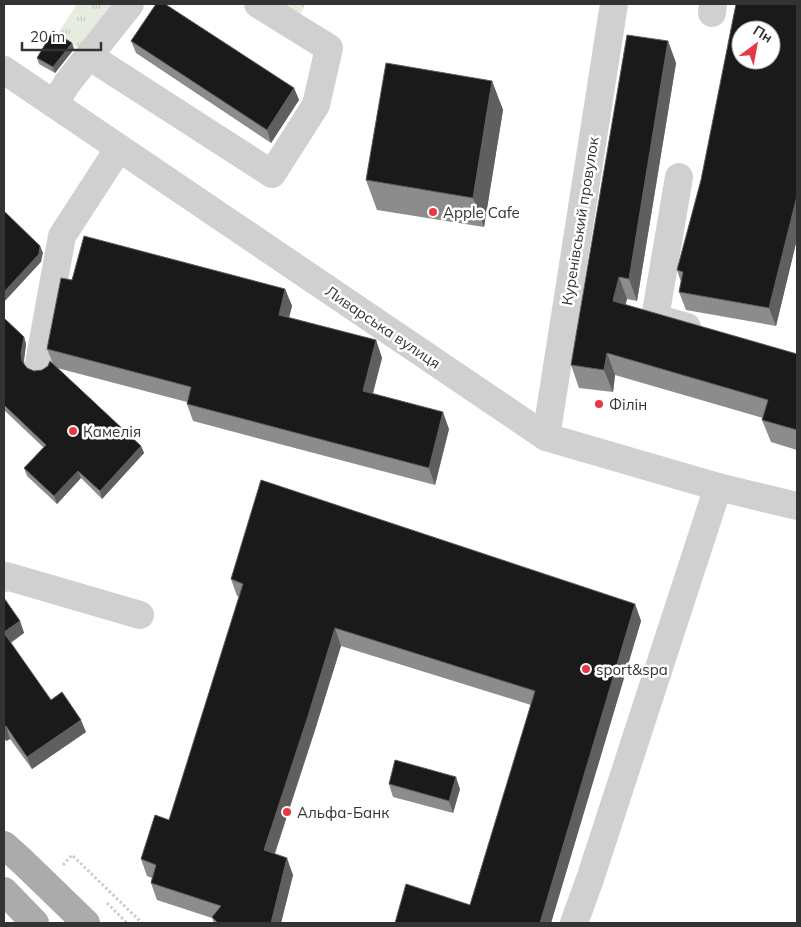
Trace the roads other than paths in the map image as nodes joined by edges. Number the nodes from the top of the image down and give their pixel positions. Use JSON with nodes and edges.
{"nodes":[{"id":1,"x":130,"y":4,"type":"edge"},
{"id":2,"x":258,"y":4,"type":"edge"},
{"id":3,"x":614,"y":4,"type":"edge"},
{"id":4,"x":88,"y":56,"type":"junction"},
{"id":5,"x":4,"y":70,"type":"edge"},
{"id":6,"x":54,"y":104,"type":"junction"},
{"id":7,"x":119,"y":148,"type":"junction"},
{"id":8,"x":679,"y":177,"type":"dead end"},
{"id":9,"x":711,"y":334,"type":"edge"},
{"id":10,"x":39,"y":363,"type":"dead end"},
{"id":11,"x":546,"y":437,"type":"junction"},
{"id":12,"x":718,"y":487,"type":"junction"},
{"id":13,"x":797,"y":506,"type":"edge"},
{"id":14,"x":4,"y":578,"type":"edge"},
{"id":15,"x":140,"y":615,"type":"dead end"},
{"id":16,"x":4,"y":845,"type":"edge"},
{"id":17,"x":4,"y":891,"type":"edge"},
{"id":18,"x":35,"y":923,"type":"edge"},
{"id":19,"x":86,"y":923,"type":"edge"},
{"id":20,"x":574,"y":923,"type":"edge"}],
"edges":[{"from":1,"to":4,"type":"street"},
{"from":2,"to":4,"type":"street"},
{"from":3,"to":11,"type":"street","name":"Куренівський провулок"},
{"from":4,"to":6,"type":"street"},
{"from":5,"to":6,"type":"street","name":"Ливарська вулиця"},
{"from":6,"to":7,"type":"street","name":"Ливарська вулиця"},
{"from":7,"to":10,"type":"street"},
{"from":7,"to":11,"type":"street","name":"Ливарська вулиця"},
{"from":8,"to":9,"type":"street"},
{"from":11,"to":12,"type":"street","name":"Ливарська вулиця"},
{"from":12,"to":13,"type":"street","name":"Ливарська вулиця"},
{"from":12,"to":20,"type":"street"},
{"from":14,"to":15,"type":"street"},
{"from":16,"to":19,"type":"main road"},
{"from":17,"to":18,"type":"main road"}]}
